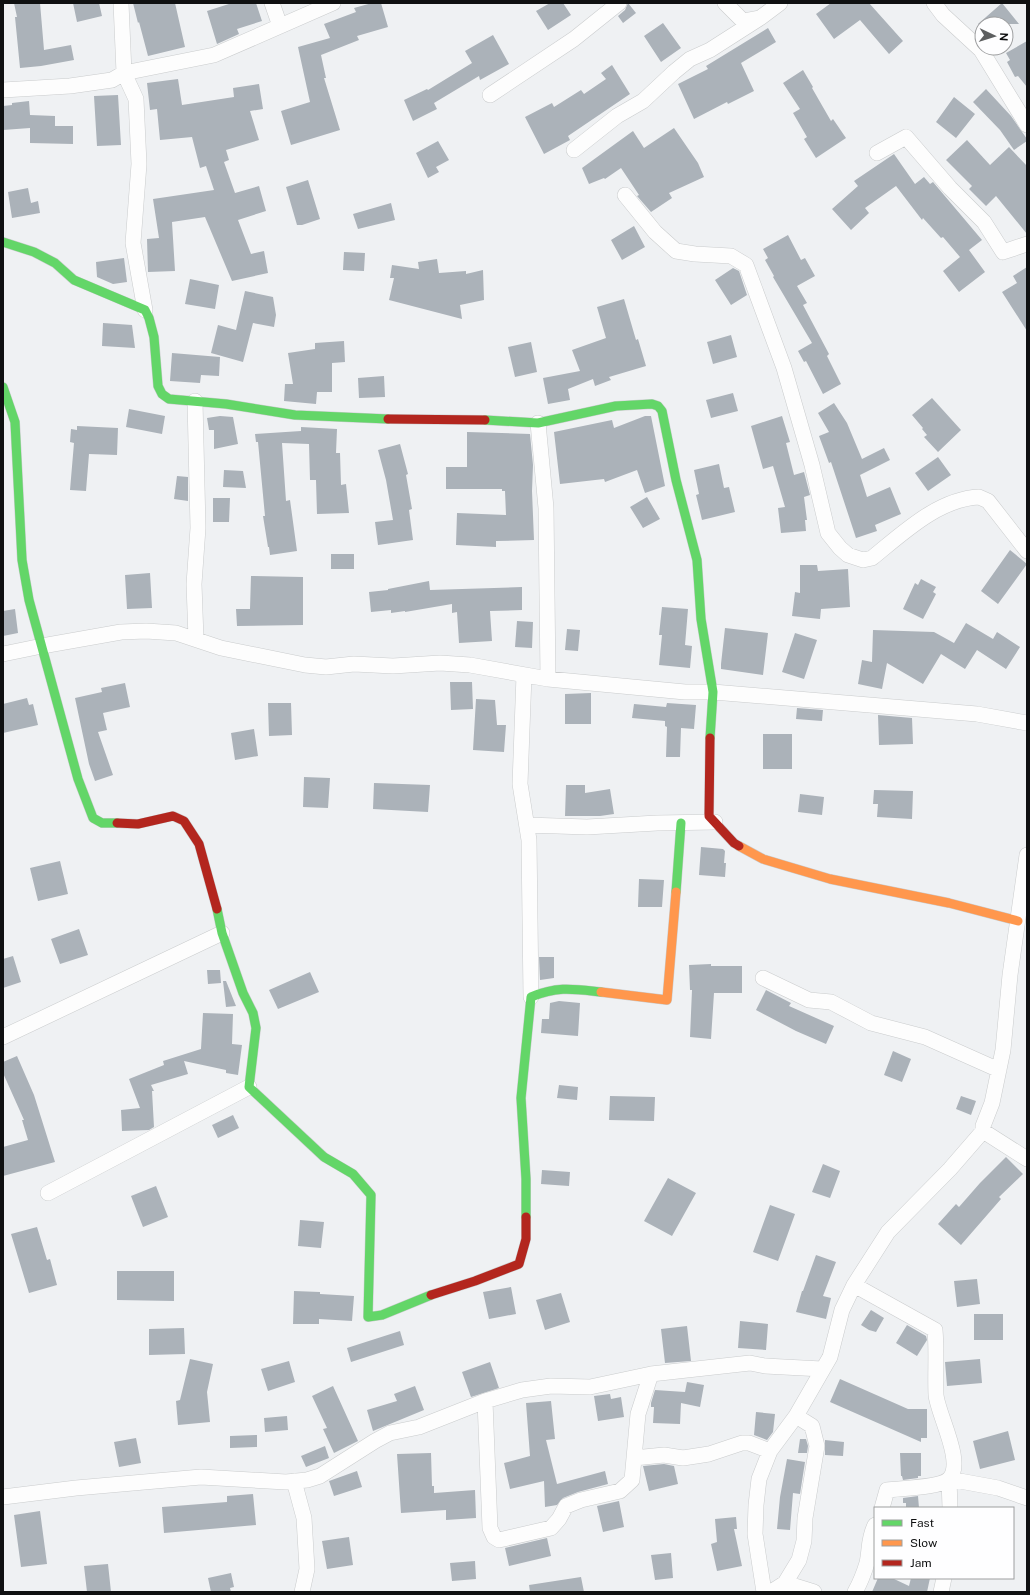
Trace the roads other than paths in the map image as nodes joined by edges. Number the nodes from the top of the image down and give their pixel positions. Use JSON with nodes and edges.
{"nodes":[{"id":1,"x":120,"y":3,"type":"edge"},
{"id":2,"x":272,"y":3,"type":"edge"},
{"id":3,"x":333,"y":3,"type":"edge"},
{"id":4,"x":619,"y":3,"type":"edge"},
{"id":5,"x":725,"y":3,"type":"edge"},
{"id":6,"x":780,"y":3,"type":"edge"},
{"id":7,"x":934,"y":3,"type":"edge"},
{"id":8,"x":760,"y":18,"type":"junction"},
{"id":9,"x":280,"y":26,"type":"junction"},
{"id":10,"x":124,"y":73,"type":"junction"},
{"id":11,"x":3,"y":90,"type":"edge"},
{"id":12,"x":490,"y":95,"type":"dead end"},
{"id":13,"x":1027,"y":125,"type":"edge"},
{"id":14,"x":574,"y":150,"type":"dead end"},
{"id":15,"x":877,"y":153,"type":"dead end"},
{"id":16,"x":625,"y":195,"type":"dead end"},
{"id":17,"x":3,"y":242,"type":"edge"},
{"id":18,"x":1027,"y":244,"type":"edge"},
{"id":19,"x":146,"y":310,"type":"junction"},
{"id":20,"x":3,"y":388,"type":"edge"},
{"id":21,"x":195,"y":401,"type":"junction"},
{"id":22,"x":538,"y":423,"type":"junction"},
{"id":23,"x":1027,"y":551,"type":"edge"},
{"id":24,"x":196,"y":639,"type":"junction"},
{"id":25,"x":42,"y":646,"type":"junction"},
{"id":26,"x":3,"y":654,"type":"edge"},
{"id":27,"x":524,"y":675,"type":"junction"},
{"id":28,"x":548,"y":679,"type":"junction"},
{"id":29,"x":713,"y":692,"type":"junction"},
{"id":30,"x":1027,"y":723,"type":"edge"},
{"id":31,"x":715,"y":822,"type":"junction"},
{"id":32,"x":681,"y":823,"type":"junction"},
{"id":33,"x":527,"y":825,"type":"junction"},
{"id":34,"x":1027,"y":855,"type":"edge"},
{"id":35,"x":1018,"y":921,"type":"junction"},
{"id":36,"x":222,"y":933,"type":"junction"},
{"id":37,"x":763,"y":978,"type":"dead end"},
{"id":38,"x":531,"y":997,"type":"junction"},
{"id":39,"x":3,"y":1037,"type":"edge"},
{"id":40,"x":999,"y":1070,"type":"junction"},
{"id":41,"x":249,"y":1087,"type":"junction"},
{"id":42,"x":983,"y":1131,"type":"junction"},
{"id":43,"x":1027,"y":1159,"type":"edge"},
{"id":44,"x":48,"y":1193,"type":"dead end"},
{"id":45,"x":854,"y":1285,"type":"junction"},
{"id":46,"x":822,"y":1369,"type":"junction"},
{"id":47,"x":651,"y":1374,"type":"junction"},
{"id":48,"x":485,"y":1401,"type":"junction"},
{"id":49,"x":796,"y":1416,"type":"junction"},
{"id":50,"x":770,"y":1451,"type":"junction"},
{"id":51,"x":634,"y":1458,"type":"junction"},
{"id":52,"x":949,"y":1480,"type":"junction"},
{"id":53,"x":294,"y":1481,"type":"junction"},
{"id":54,"x":3,"y":1497,"type":"edge"},
{"id":55,"x":1027,"y":1498,"type":"edge"},
{"id":56,"x":882,"y":1507,"type":"edge"},
{"id":57,"x":950,"y":1507,"type":"edge"},
{"id":58,"x":874,"y":1528,"type":"edge"},
{"id":59,"x":944,"y":1579,"type":"edge"},
{"id":60,"x":785,"y":1583,"type":"junction"},
{"id":61,"x":302,"y":1592,"type":"edge"},
{"id":62,"x":764,"y":1592,"type":"edge"},
{"id":63,"x":771,"y":1592,"type":"edge"},
{"id":64,"x":814,"y":1592,"type":"edge"},
{"id":65,"x":855,"y":1592,"type":"edge"},
{"id":66,"x":941,"y":1592,"type":"edge"}],
"edges":[{"from":1,"to":10,"type":"street"},
{"from":2,"to":9,"type":"street"},
{"from":3,"to":9,"type":"street"},
{"from":4,"to":12,"type":"street"},
{"from":5,"to":8,"type":"street"},
{"from":6,"to":8,"type":"street"},
{"from":7,"to":13,"type":"street"},
{"from":8,"to":14,"type":"street"},
{"from":9,"to":10,"type":"street"},
{"from":10,"to":11,"type":"street"},
{"from":10,"to":19,"type":"street"},
{"from":15,"to":18,"type":"street"},
{"from":16,"to":23,"type":"street"},
{"from":17,"to":19,"type":"street"},
{"from":19,"to":21,"type":"street"},
{"from":20,"to":25,"type":"street"},
{"from":21,"to":22,"type":"street"},
{"from":21,"to":24,"type":"street"},
{"from":22,"to":28,"type":"street"},
{"from":22,"to":29,"type":"street"},
{"from":24,"to":25,"type":"street"},
{"from":24,"to":27,"type":"street"},
{"from":25,"to":26,"type":"street"},
{"from":25,"to":36,"type":"street"},
{"from":27,"to":28,"type":"street"},
{"from":27,"to":33,"type":"street"},
{"from":28,"to":29,"type":"street"},
{"from":29,"to":30,"type":"street"},
{"from":29,"to":31,"type":"street"},
{"from":31,"to":32,"type":"street"},
{"from":31,"to":35,"type":"street"},
{"from":32,"to":33,"type":"street"},
{"from":32,"to":38,"type":"street"},
{"from":33,"to":38,"type":"street"},
{"from":34,"to":35,"type":"street"},
{"from":35,"to":40,"type":"street"},
{"from":36,"to":39,"type":"street"},
{"from":36,"to":41,"type":"street"},
{"from":37,"to":40,"type":"street"},
{"from":38,"to":41,"type":"street"},
{"from":40,"to":42,"type":"street"},
{"from":41,"to":44,"type":"street"},
{"from":42,"to":43,"type":"street"},
{"from":42,"to":45,"type":"street"},
{"from":45,"to":46,"type":"street"},
{"from":45,"to":52,"type":"street"},
{"from":46,"to":47,"type":"street"},
{"from":46,"to":49,"type":"street"},
{"from":47,"to":48,"type":"street"},
{"from":47,"to":51,"type":"street"},
{"from":48,"to":51,"type":"street"},
{"from":48,"to":53,"type":"street"},
{"from":49,"to":50,"type":"street"},
{"from":49,"to":60,"type":"street"},
{"from":50,"to":51,"type":"street"},
{"from":50,"to":62,"type":"street"},
{"from":52,"to":55,"type":"street"},
{"from":52,"to":56,"type":"street"},
{"from":52,"to":57,"type":"street"},
{"from":53,"to":54,"type":"street"},
{"from":53,"to":61,"type":"street"},
{"from":58,"to":65,"type":"street"},
{"from":59,"to":66,"type":"street"},
{"from":60,"to":63,"type":"street"},
{"from":60,"to":64,"type":"street"}]}
